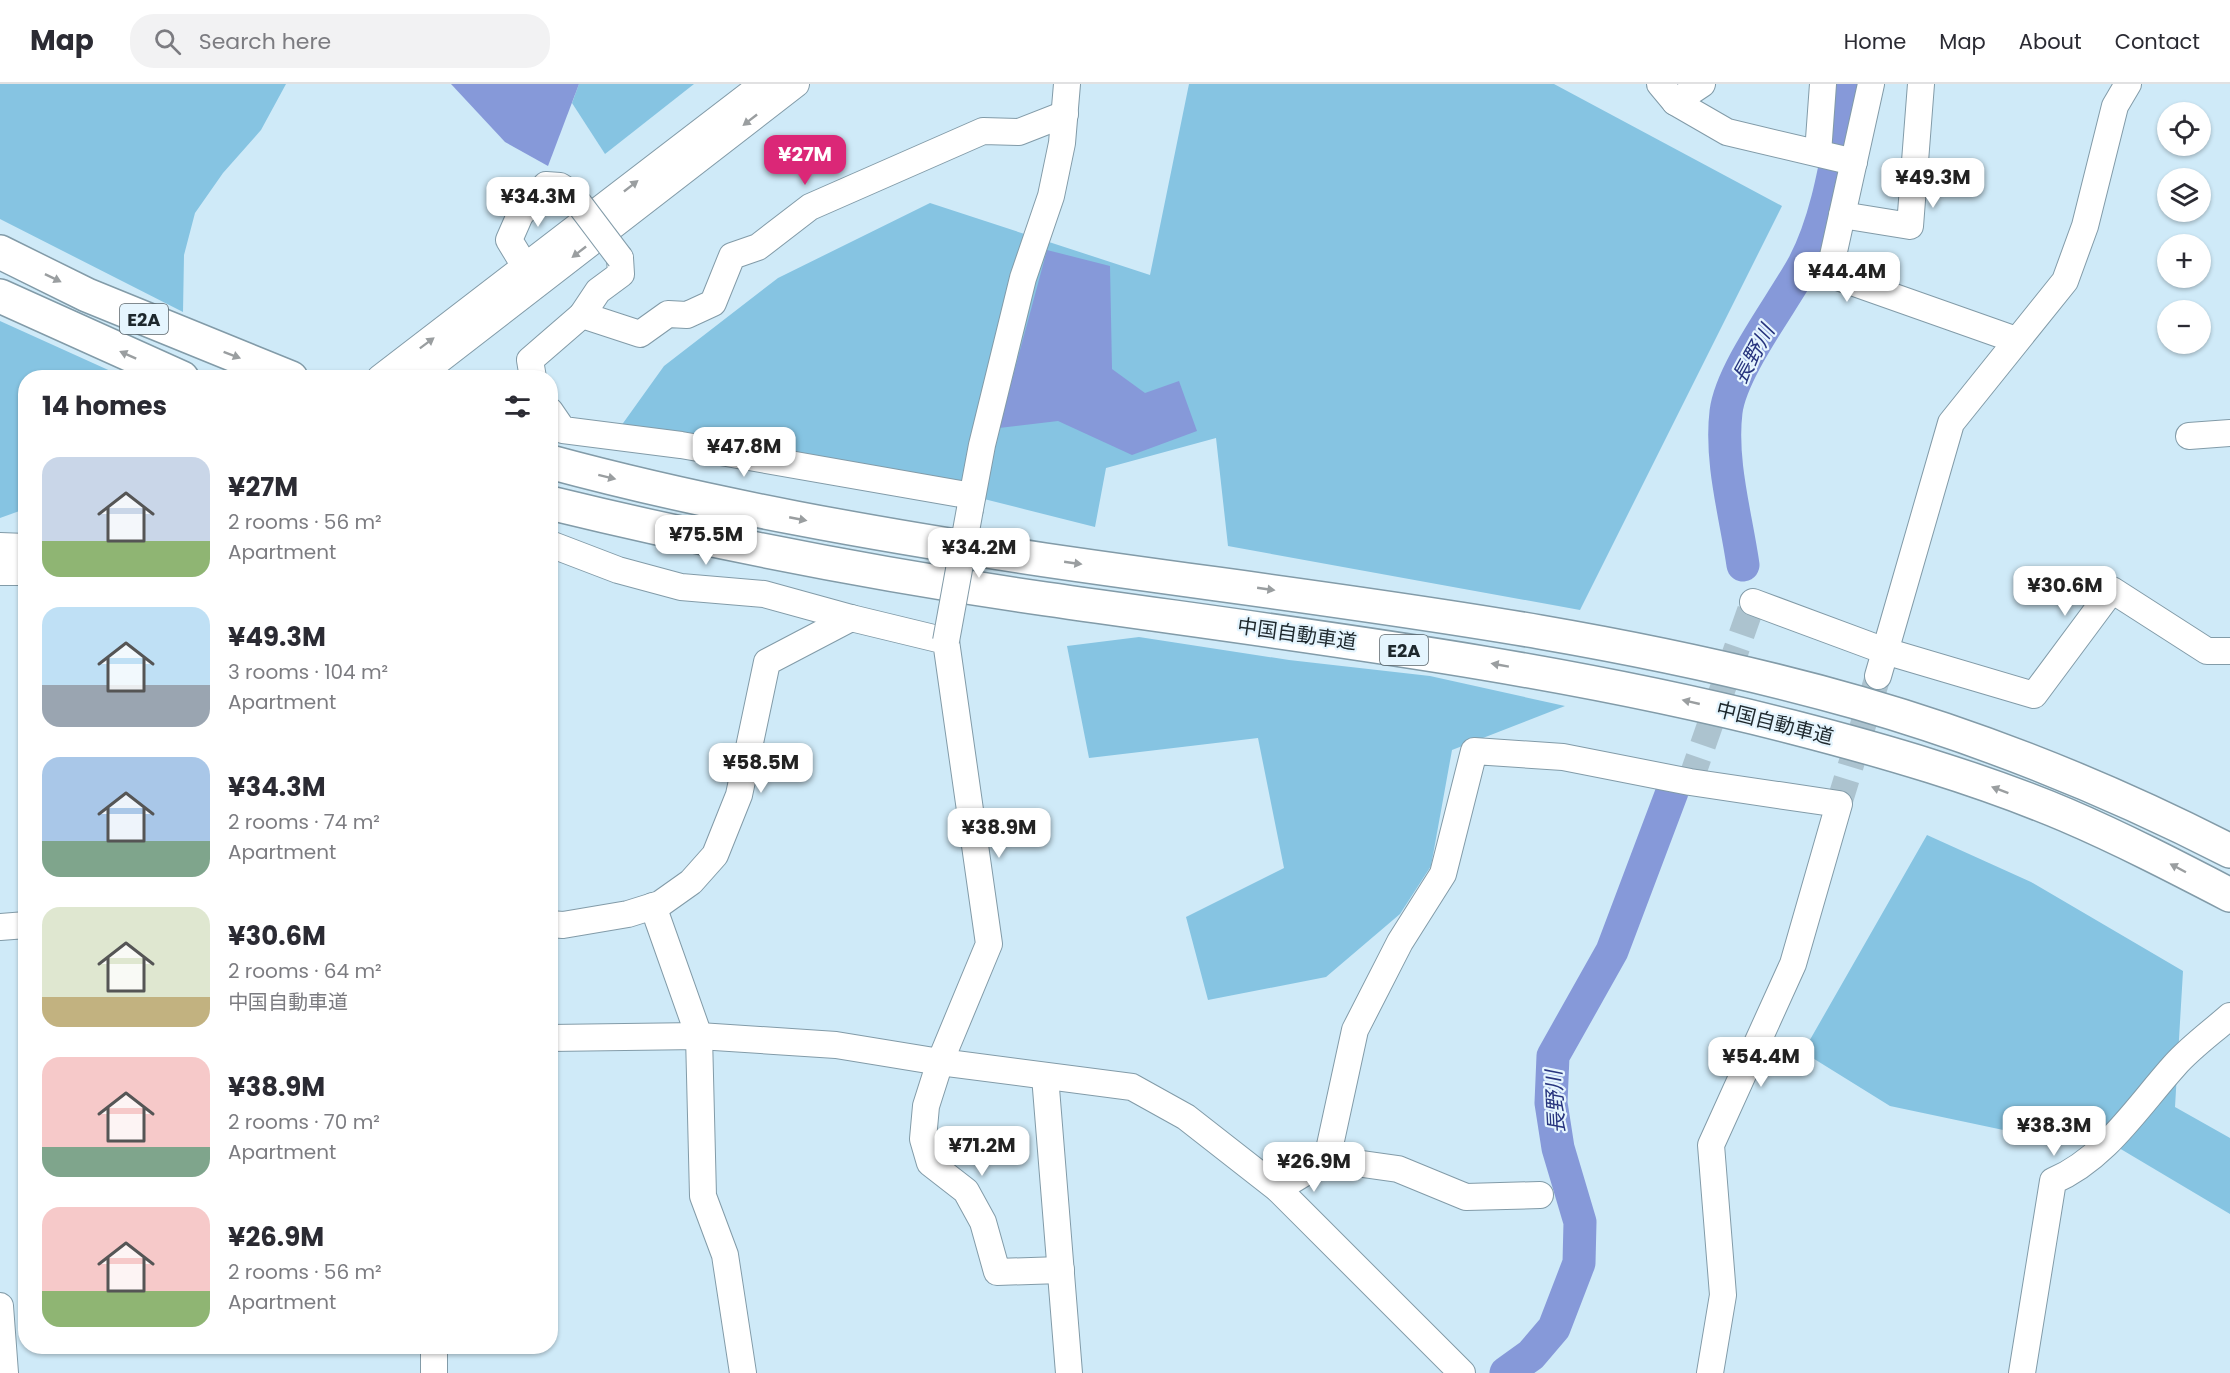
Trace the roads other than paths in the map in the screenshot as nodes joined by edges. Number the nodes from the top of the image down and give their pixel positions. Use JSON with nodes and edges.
{"nodes":[{"id":1,"x":763,"y":84,"type":"edge"},
{"id":2,"x":796,"y":84,"type":"edge"},
{"id":3,"x":1067,"y":84,"type":"edge"},
{"id":4,"x":1702,"y":84,"type":"edge"},
{"id":5,"x":1823,"y":84,"type":"edge"},
{"id":6,"x":1871,"y":84,"type":"edge"},
{"id":7,"x":1921,"y":84,"type":"edge"},
{"id":8,"x":2128,"y":84,"type":"edge"},
{"id":9,"x":1667,"y":93,"type":"edge"},
{"id":10,"x":1065,"y":114,"type":"junction"},
{"id":11,"x":1818,"y":153,"type":"junction"},
{"id":12,"x":1854,"y":162,"type":"junction"},
{"id":13,"x":1842,"y":215,"type":"junction"},
{"id":14,"x":0,"y":252,"type":"edge"},
{"id":15,"x":526,"y":268,"type":"junction"},
{"id":16,"x":0,"y":296,"type":"edge"},
{"id":17,"x":582,"y":315,"type":"junction"},
{"id":18,"x":2016,"y":340,"type":"junction"},
{"id":19,"x":164,"y":370,"type":"edge"},
{"id":20,"x":271,"y":370,"type":"edge"},
{"id":21,"x":391,"y":370,"type":"edge"},
{"id":22,"x":426,"y":370,"type":"edge"},
{"id":23,"x":532,"y":370,"type":"edge"},
{"id":24,"x":558,"y":423,"type":"edge"},
{"id":25,"x":2230,"y":433,"type":"edge"},
{"id":26,"x":2189,"y":436,"type":"dead end"},
{"id":27,"x":558,"y":464,"type":"edge"},
{"id":28,"x":971,"y":502,"type":"junction"},
{"id":29,"x":558,"y":505,"type":"edge"},
{"id":30,"x":0,"y":546,"type":"edge"},
{"id":31,"x":18,"y":547,"type":"edge"},
{"id":32,"x":558,"y":547,"type":"edge"},
{"id":33,"x":0,"y":572,"type":"edge"},
{"id":34,"x":18,"y":572,"type":"edge"},
{"id":35,"x":1753,"y":602,"type":"dead end"},
{"id":36,"x":851,"y":618,"type":"junction"},
{"id":37,"x":946,"y":641,"type":"junction"},
{"id":38,"x":1885,"y":651,"type":"junction"},
{"id":39,"x":2230,"y":651,"type":"edge"},
{"id":40,"x":1878,"y":676,"type":"tunnel mouth"},
{"id":41,"x":2230,"y":851,"type":"edge"},
{"id":42,"x":2230,"y":896,"type":"edge"},
{"id":43,"x":653,"y":906,"type":"junction"},
{"id":44,"x":558,"y":925,"type":"edge"},
{"id":45,"x":18,"y":926,"type":"edge"},
{"id":46,"x":0,"y":927,"type":"edge"},
{"id":47,"x":2230,"y":1016,"type":"edge"},
{"id":48,"x":699,"y":1036,"type":"junction"},
{"id":49,"x":558,"y":1038,"type":"edge"},
{"id":50,"x":940,"y":1062,"type":"junction"},
{"id":51,"x":1045,"y":1076,"type":"junction"},
{"id":52,"x":1327,"y":1159,"type":"junction"},
{"id":53,"x":1278,"y":1189,"type":"junction"},
{"id":54,"x":1540,"y":1195,"type":"dead end"},
{"id":55,"x":1061,"y":1269,"type":"junction"},
{"id":56,"x":0,"y":1306,"type":"edge"},
{"id":57,"x":434,"y":1354,"type":"edge"},
{"id":58,"x":5,"y":1373,"type":"edge"},
{"id":59,"x":434,"y":1373,"type":"edge"},
{"id":60,"x":743,"y":1373,"type":"edge"},
{"id":61,"x":1069,"y":1373,"type":"edge"},
{"id":62,"x":1462,"y":1373,"type":"edge"},
{"id":63,"x":1710,"y":1373,"type":"edge"},
{"id":64,"x":2022,"y":1373,"type":"edge"}],
"edges":[{"from":15,"to":1,"type":"street","one_way":true},
{"from":2,"to":22,"type":"street","one_way":true},
{"from":3,"to":10,"type":"street"},
{"from":4,"to":9,"type":"street"},
{"from":5,"to":11,"type":"street"},
{"from":6,"to":12,"type":"street"},
{"from":7,"to":13,"type":"street"},
{"from":8,"to":18,"type":"street"},
{"from":9,"to":11,"type":"street"},
{"from":10,"to":17,"type":"street"},
{"from":10,"to":28,"type":"street"},
{"from":11,"to":12,"type":"street"},
{"from":12,"to":13,"type":"street"},
{"from":13,"to":18,"type":"street"},
{"from":14,"to":20,"type":"highway","number":"E2A","one_way":true},
{"from":15,"to":17,"type":"street","bridge":true},
{"from":21,"to":15,"type":"street","one_way":true},
{"from":19,"to":16,"type":"highway","number":"E2A","one_way":true},
{"from":17,"to":23,"type":"street"},
{"from":18,"to":38,"type":"street"},
{"from":24,"to":28,"type":"street"},
{"from":25,"to":26,"type":"street"},
{"from":27,"to":41,"type":"highway","name":"中国自動車道","number":"E2A","one_way":true},
{"from":28,"to":37,"type":"street","bridge":true},
{"from":42,"to":29,"type":"highway","name":"中国自動車道","number":"E2A","one_way":true},
{"from":30,"to":31,"type":"street"},
{"from":32,"to":36,"type":"street"},
{"from":33,"to":34,"type":"street"},
{"from":35,"to":38,"type":"street"},
{"from":36,"to":37,"type":"street"},
{"from":36,"to":43,"type":"street"},
{"from":37,"to":50,"type":"street"},
{"from":38,"to":39,"type":"street"},
{"from":38,"to":40,"type":"street"},
{"from":43,"to":44,"type":"street"},
{"from":43,"to":48,"type":"street"},
{"from":45,"to":46,"type":"street"},
{"from":47,"to":64,"type":"street"},
{"from":48,"to":49,"type":"street"},
{"from":48,"to":50,"type":"street"},
{"from":48,"to":60,"type":"street"},
{"from":50,"to":51,"type":"street"},
{"from":50,"to":55,"type":"street"},
{"from":51,"to":53,"type":"street"},
{"from":51,"to":55,"type":"street"},
{"from":52,"to":53,"type":"street"},
{"from":52,"to":54,"type":"street"},
{"from":52,"to":63,"type":"street"},
{"from":53,"to":62,"type":"street"},
{"from":55,"to":61,"type":"street"},
{"from":56,"to":58,"type":"street"},
{"from":57,"to":59,"type":"street"}]}
